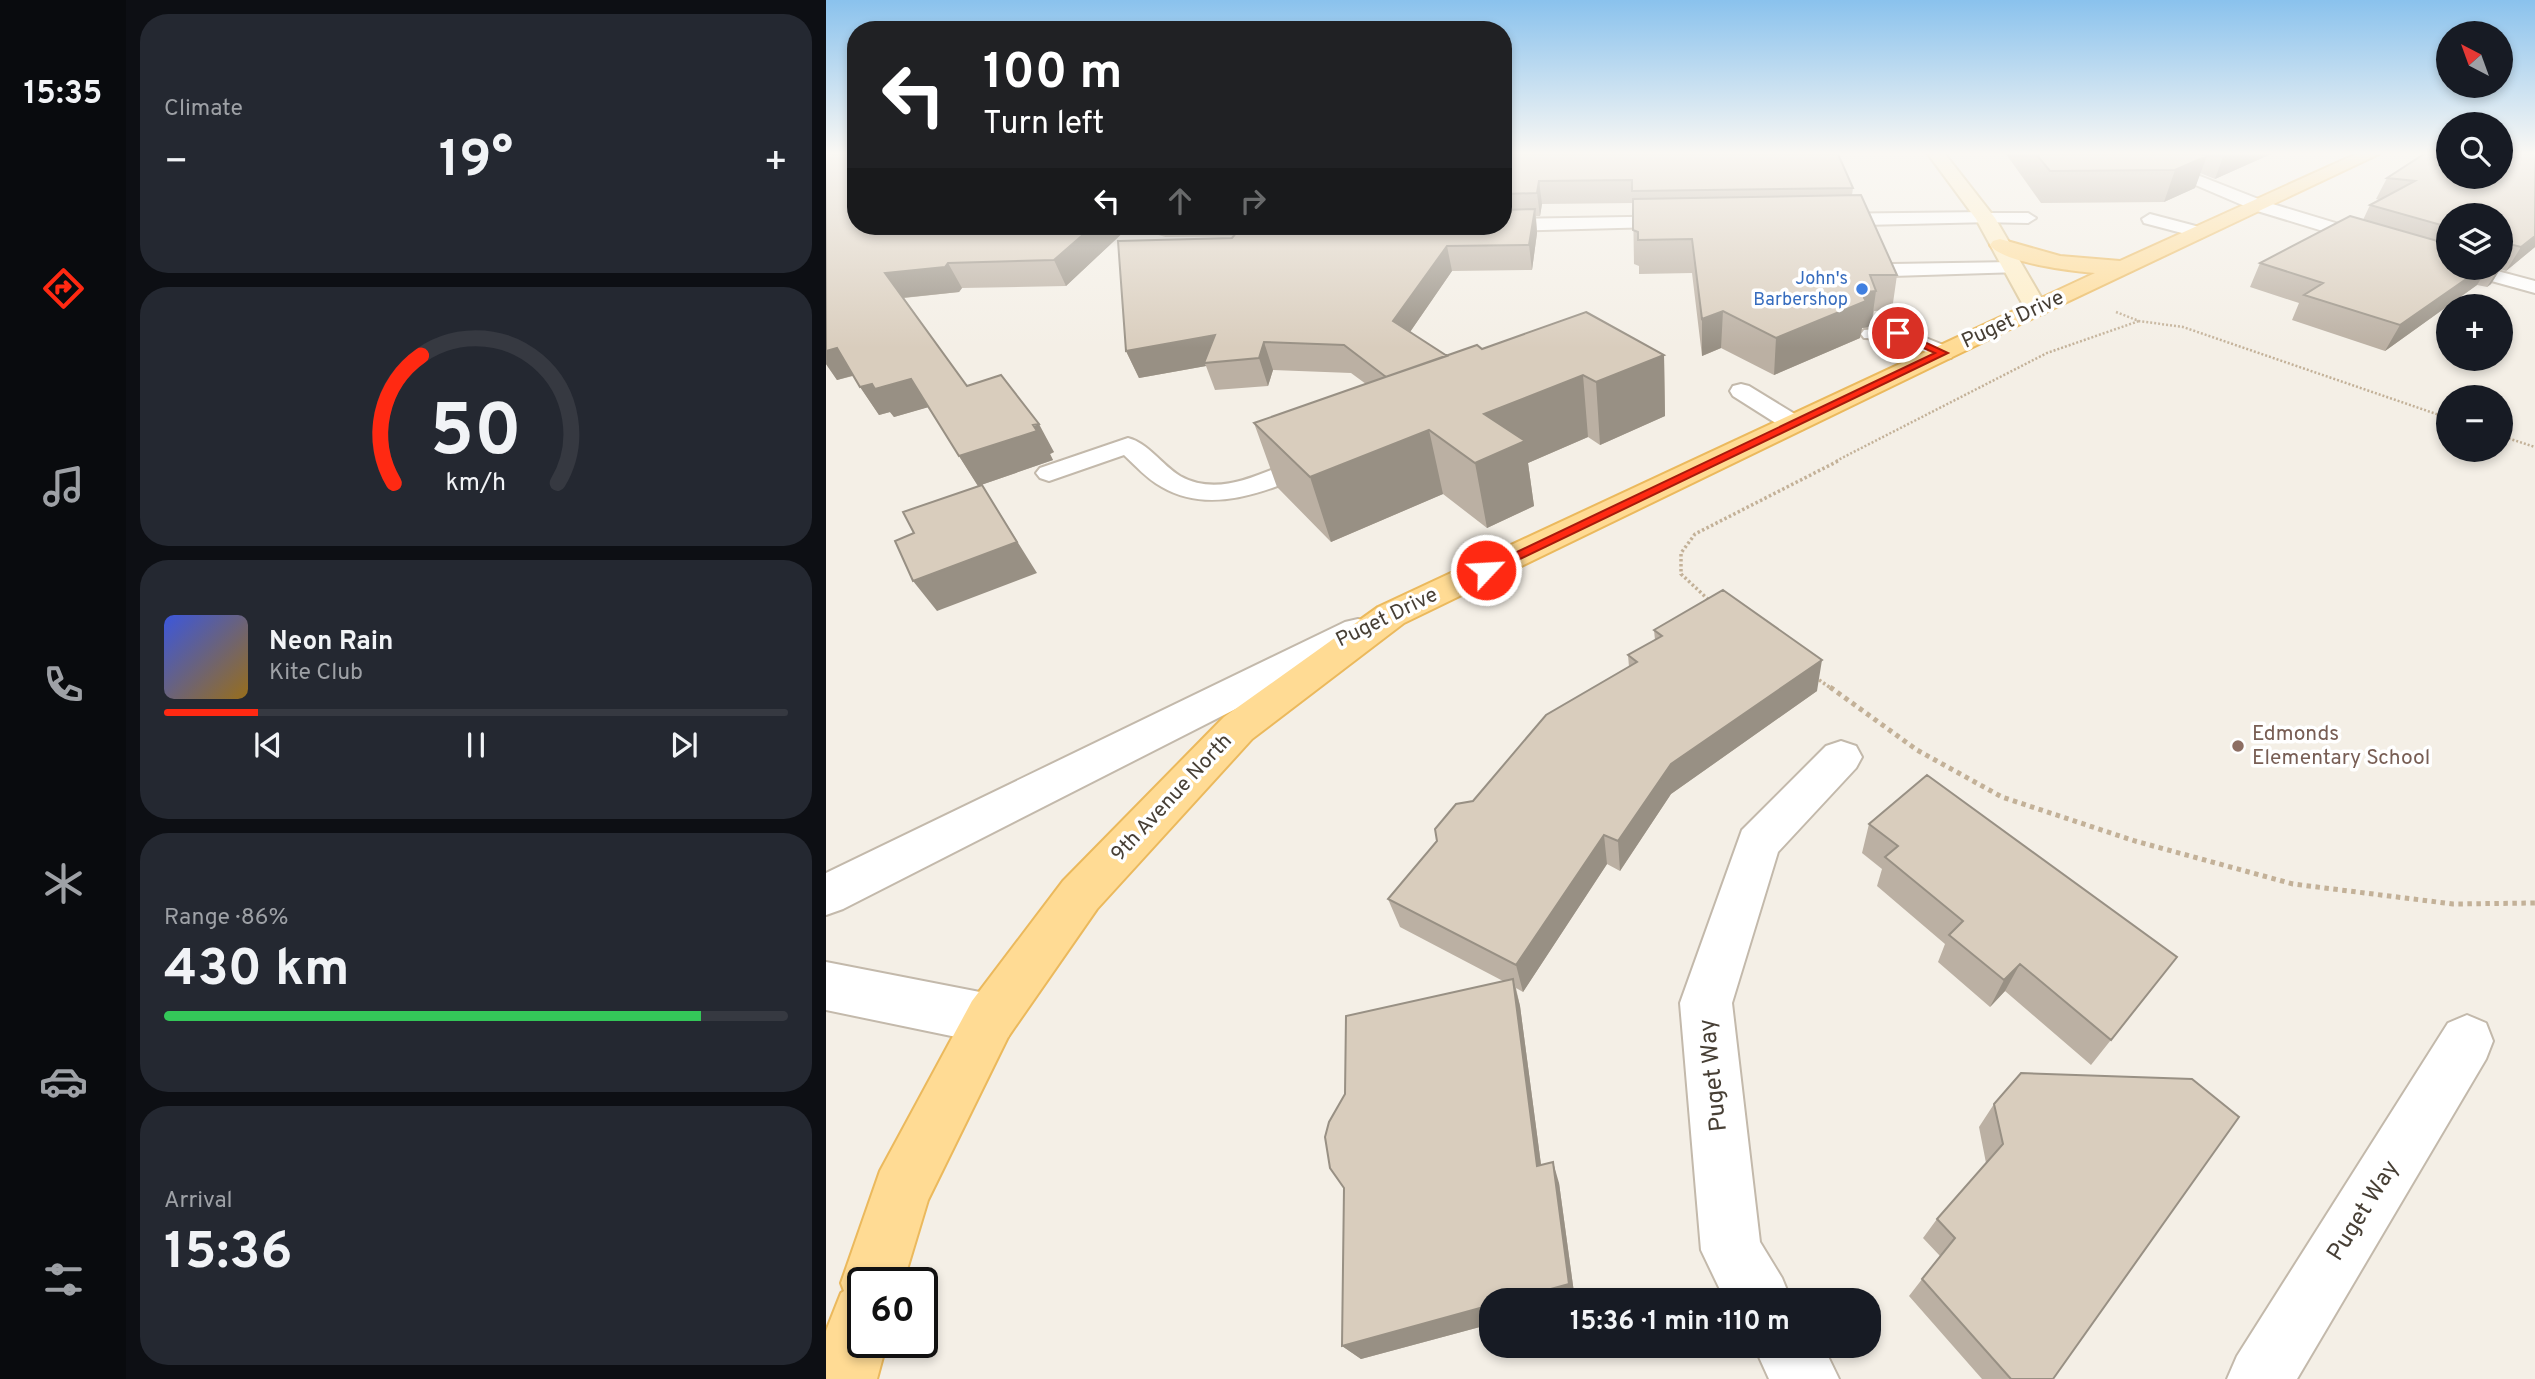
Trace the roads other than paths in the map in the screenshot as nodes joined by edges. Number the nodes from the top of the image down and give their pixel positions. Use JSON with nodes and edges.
{"nodes":[{"id":1,"x":1981,"y":218,"type":"edge"},
{"id":2,"x":1985,"y":218,"type":"edge"},
{"id":3,"x":2232,"y":218,"type":"edge"},
{"id":4,"x":2312,"y":218,"type":"edge"},
{"id":5,"x":2150,"y":219,"type":"dead end"},
{"id":6,"x":1796,"y":221,"type":"edge"},
{"id":7,"x":1713,"y":222,"type":"edge"},
{"id":8,"x":1512,"y":225,"type":"edge"},
{"id":9,"x":2201,"y":233,"type":"junction"},
{"id":10,"x":2000,"y":245,"type":"junction"},
{"id":11,"x":2436,"y":259,"type":"edge"},
{"id":12,"x":2013,"y":268,"type":"junction"},
{"id":13,"x":2124,"y":268,"type":"junction"},
{"id":14,"x":1892,"y":270,"type":"edge"},
{"id":15,"x":2510,"y":280,"type":"edge"},
{"id":16,"x":2535,"y":287,"type":"edge"},
{"id":17,"x":2036,"y":309,"type":"junction"},
{"id":18,"x":1871,"y":334,"type":"dead end"},
{"id":19,"x":1943,"y":353,"type":"junction"},
{"id":20,"x":1741,"y":391,"type":"dead end"},
{"id":21,"x":1794,"y":424,"type":"junction"},
{"id":22,"x":1338,"y":453,"type":"edge"},
{"id":23,"x":1049,"y":472,"type":"dead end"},
{"id":24,"x":1391,"y":615,"type":"junction"},
{"id":25,"x":1841,"y":757,"type":"dead end"},
{"id":26,"x":826,"y":895,"type":"edge"},
{"id":27,"x":828,"y":988,"type":"edge"},
{"id":28,"x":990,"y":1019,"type":"junction"},
{"id":29,"x":2467,"y":1041,"type":"dead end"},
{"id":30,"x":877,"y":1267,"type":"edge"},
{"id":31,"x":1753,"y":1288,"type":"edge"},
{"id":32,"x":850,"y":1358,"type":"edge"},
{"id":33,"x":1793,"y":1358,"type":"edge"},
{"id":34,"x":844,"y":1379,"type":"edge"},
{"id":35,"x":1806,"y":1379,"type":"edge"},
{"id":36,"x":2260,"y":1379,"type":"edge"}],
"edges":[{"from":1,"to":6,"type":"street"},
{"from":2,"to":10,"type":"main road"},
{"from":3,"to":9,"type":"main road","name":"Puget Drive"},
{"from":4,"to":11,"type":"lane"},
{"from":5,"to":9,"type":"lane"},
{"from":7,"to":8,"type":"street"},
{"from":9,"to":13,"type":"main road","name":"Puget Drive"},
{"from":10,"to":12,"type":"main road"},
{"from":10,"to":13,"type":"main road"},
{"from":12,"to":14,"type":"lane"},
{"from":12,"to":17,"type":"main road"},
{"from":13,"to":17,"type":"main road","name":"Puget Drive"},
{"from":15,"to":16,"type":"lane"},
{"from":17,"to":19,"type":"main road","name":"Puget Drive"},
{"from":18,"to":19,"type":"lane"},
{"from":19,"to":21,"type":"main road","name":"Puget Drive"},
{"from":20,"to":21,"type":"lane"},
{"from":21,"to":24,"type":"main road","name":"Puget Drive"},
{"from":22,"to":23,"type":"lane"},
{"from":24,"to":26,"type":"street","name":"Puget Drive"},
{"from":24,"to":28,"type":"main road","name":"9th Avenue North"},
{"from":25,"to":31,"type":"street","name":"Puget Way"},
{"from":27,"to":28,"type":"street"},
{"from":28,"to":30,"type":"main road","name":"9th Avenue North"},
{"from":29,"to":36,"type":"street","name":"Puget Way"},
{"from":32,"to":34,"type":"main road"},
{"from":33,"to":35,"type":"street"}]}
